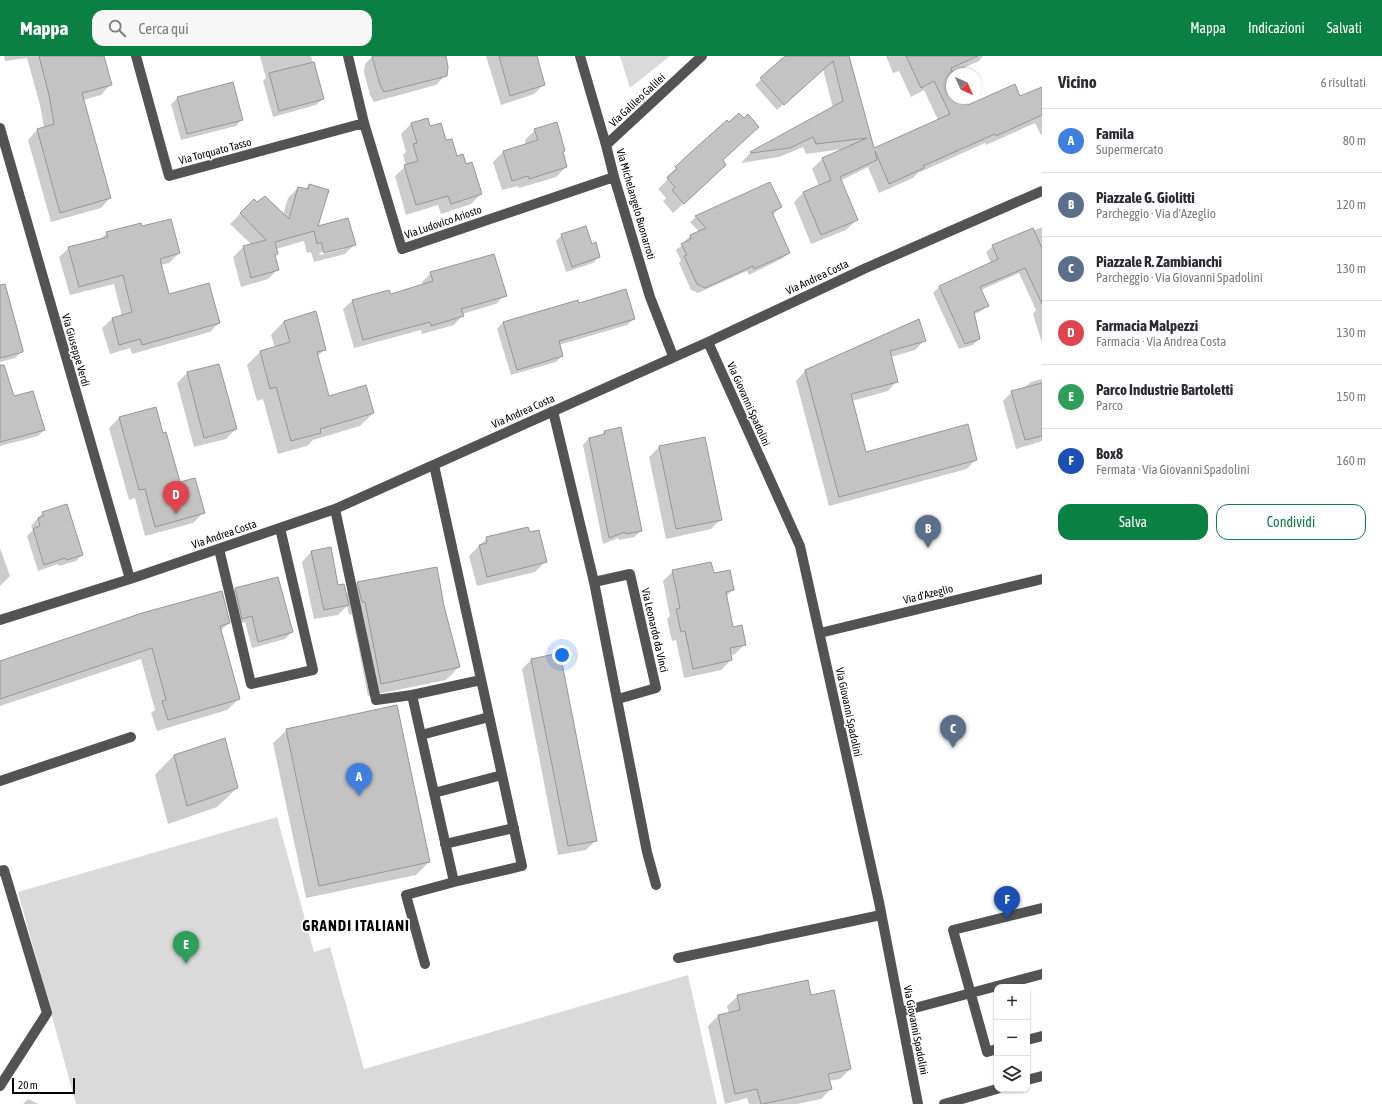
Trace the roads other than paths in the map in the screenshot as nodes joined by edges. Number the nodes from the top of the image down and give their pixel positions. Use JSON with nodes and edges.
{"nodes":[{"id":1,"x":136,"y":56,"type":"edge"},
{"id":2,"x":348,"y":56,"type":"edge"},
{"id":3,"x":580,"y":56,"type":"edge"},
{"id":4,"x":702,"y":56,"type":"edge"},
{"id":5,"x":364,"y":123,"type":"junction"},
{"id":6,"x":0,"y":128,"type":"edge"},
{"id":7,"x":606,"y":145,"type":"junction"},
{"id":8,"x":614,"y":178,"type":"junction"},
{"id":9,"x":1042,"y":191,"type":"edge"},
{"id":10,"x":708,"y":342,"type":"junction"},
{"id":11,"x":672,"y":356,"type":"junction"},
{"id":12,"x":553,"y":411,"type":"junction"},
{"id":13,"x":434,"y":465,"type":"junction"},
{"id":14,"x":335,"y":509,"type":"junction"},
{"id":15,"x":280,"y":528,"type":"junction"},
{"id":16,"x":219,"y":549,"type":"junction"},
{"id":17,"x":130,"y":579,"type":"junction"},
{"id":18,"x":1042,"y":579,"type":"edge"},
{"id":19,"x":594,"y":582,"type":"junction"},
{"id":20,"x":0,"y":620,"type":"edge"},
{"id":21,"x":820,"y":633,"type":"junction"},
{"id":22,"x":481,"y":680,"type":"junction"},
{"id":23,"x":412,"y":694,"type":"junction"},
{"id":24,"x":618,"y":699,"type":"junction"},
{"id":25,"x":489,"y":717,"type":"junction"},
{"id":26,"x":421,"y":735,"type":"junction"},
{"id":27,"x":131,"y":737,"type":"dead end"},
{"id":28,"x":502,"y":775,"type":"junction"},
{"id":29,"x":0,"y":781,"type":"edge"},
{"id":30,"x":434,"y":793,"type":"junction"},
{"id":31,"x":514,"y":828,"type":"junction"},
{"id":32,"x":445,"y":844,"type":"junction"},
{"id":33,"x":0,"y":871,"type":"edge"},
{"id":34,"x":454,"y":882,"type":"junction"},
{"id":35,"x":656,"y":885,"type":"dead end"},
{"id":36,"x":1042,"y":908,"type":"edge"},
{"id":37,"x":881,"y":915,"type":"junction"},
{"id":38,"x":678,"y":958,"type":"dead end"},
{"id":39,"x":425,"y":964,"type":"dead end"},
{"id":40,"x":1042,"y":974,"type":"edge"},
{"id":41,"x":971,"y":993,"type":"junction"},
{"id":42,"x":900,"y":1012,"type":"junction"},
{"id":43,"x":1042,"y":1036,"type":"edge"},
{"id":44,"x":1030,"y":1039,"type":"edge"},
{"id":45,"x":994,"y":1050,"type":"edge"},
{"id":46,"x":1042,"y":1076,"type":"edge"},
{"id":47,"x":1030,"y":1079,"type":"edge"},
{"id":48,"x":0,"y":1086,"type":"edge"},
{"id":49,"x":994,"y":1090,"type":"edge"},
{"id":50,"x":918,"y":1104,"type":"edge"},
{"id":51,"x":944,"y":1104,"type":"edge"}],
"edges":[{"from":1,"to":5,"type":"street","name":"Via Torquato Tasso"},
{"from":2,"to":5,"type":"street","name":"Via Ludovico Ariosto"},
{"from":3,"to":7,"type":"street","name":"Via Michelangelo Buonarroti"},
{"from":4,"to":7,"type":"street","name":"Via Galileo Galilei"},
{"from":5,"to":8,"type":"street","name":"Via Ludovico Ariosto"},
{"from":6,"to":17,"type":"street","name":"Via Giuseppe Verdi"},
{"from":7,"to":8,"type":"street","name":"Via Michelangelo Buonarroti"},
{"from":8,"to":11,"type":"street","name":"Via Michelangelo Buonarroti"},
{"from":9,"to":10,"type":"street","name":"Via Andrea Costa"},
{"from":10,"to":11,"type":"street","name":"Via Andrea Costa"},
{"from":10,"to":21,"type":"street","name":"Via Giovanni Spadolini"},
{"from":11,"to":12,"type":"street","name":"Via Andrea Costa"},
{"from":12,"to":13,"type":"street","name":"Via Andrea Costa"},
{"from":12,"to":19,"type":"street"},
{"from":13,"to":14,"type":"street","name":"Via Andrea Costa"},
{"from":13,"to":22,"type":"street"},
{"from":14,"to":15,"type":"street","name":"Via Andrea Costa"},
{"from":14,"to":23,"type":"street"},
{"from":15,"to":16,"type":"street","name":"Via Andrea Costa"},
{"from":15,"to":16,"type":"street"},
{"from":16,"to":17,"type":"street","name":"Via Andrea Costa"},
{"from":17,"to":20,"type":"street","name":"Via Andrea Costa"},
{"from":18,"to":21,"type":"street","name":"Via d'Azeglio"},
{"from":19,"to":24,"type":"street"},
{"from":19,"to":24,"type":"street","name":"Via Leonardo da Vinci"},
{"from":21,"to":37,"type":"street","name":"Via Giovanni Spadolini"},
{"from":22,"to":23,"type":"street"},
{"from":22,"to":25,"type":"street"},
{"from":23,"to":26,"type":"street"},
{"from":24,"to":35,"type":"street"},
{"from":25,"to":26,"type":"street"},
{"from":25,"to":28,"type":"street"},
{"from":26,"to":30,"type":"street"},
{"from":27,"to":29,"type":"street"},
{"from":28,"to":30,"type":"street"},
{"from":28,"to":31,"type":"street"},
{"from":30,"to":32,"type":"street"},
{"from":31,"to":32,"type":"street"},
{"from":31,"to":34,"type":"street"},
{"from":32,"to":34,"type":"street"},
{"from":33,"to":48,"type":"street"},
{"from":34,"to":39,"type":"street"},
{"from":36,"to":41,"type":"street"},
{"from":37,"to":38,"type":"street"},
{"from":37,"to":42,"type":"street","name":"Via Giovanni Spadolini"},
{"from":40,"to":41,"type":"street"},
{"from":41,"to":42,"type":"street"},
{"from":41,"to":45,"type":"street"},
{"from":42,"to":50,"type":"street","name":"Via Giovanni Spadolini"},
{"from":43,"to":44,"type":"street"},
{"from":46,"to":47,"type":"street"},
{"from":49,"to":51,"type":"street"}]}
